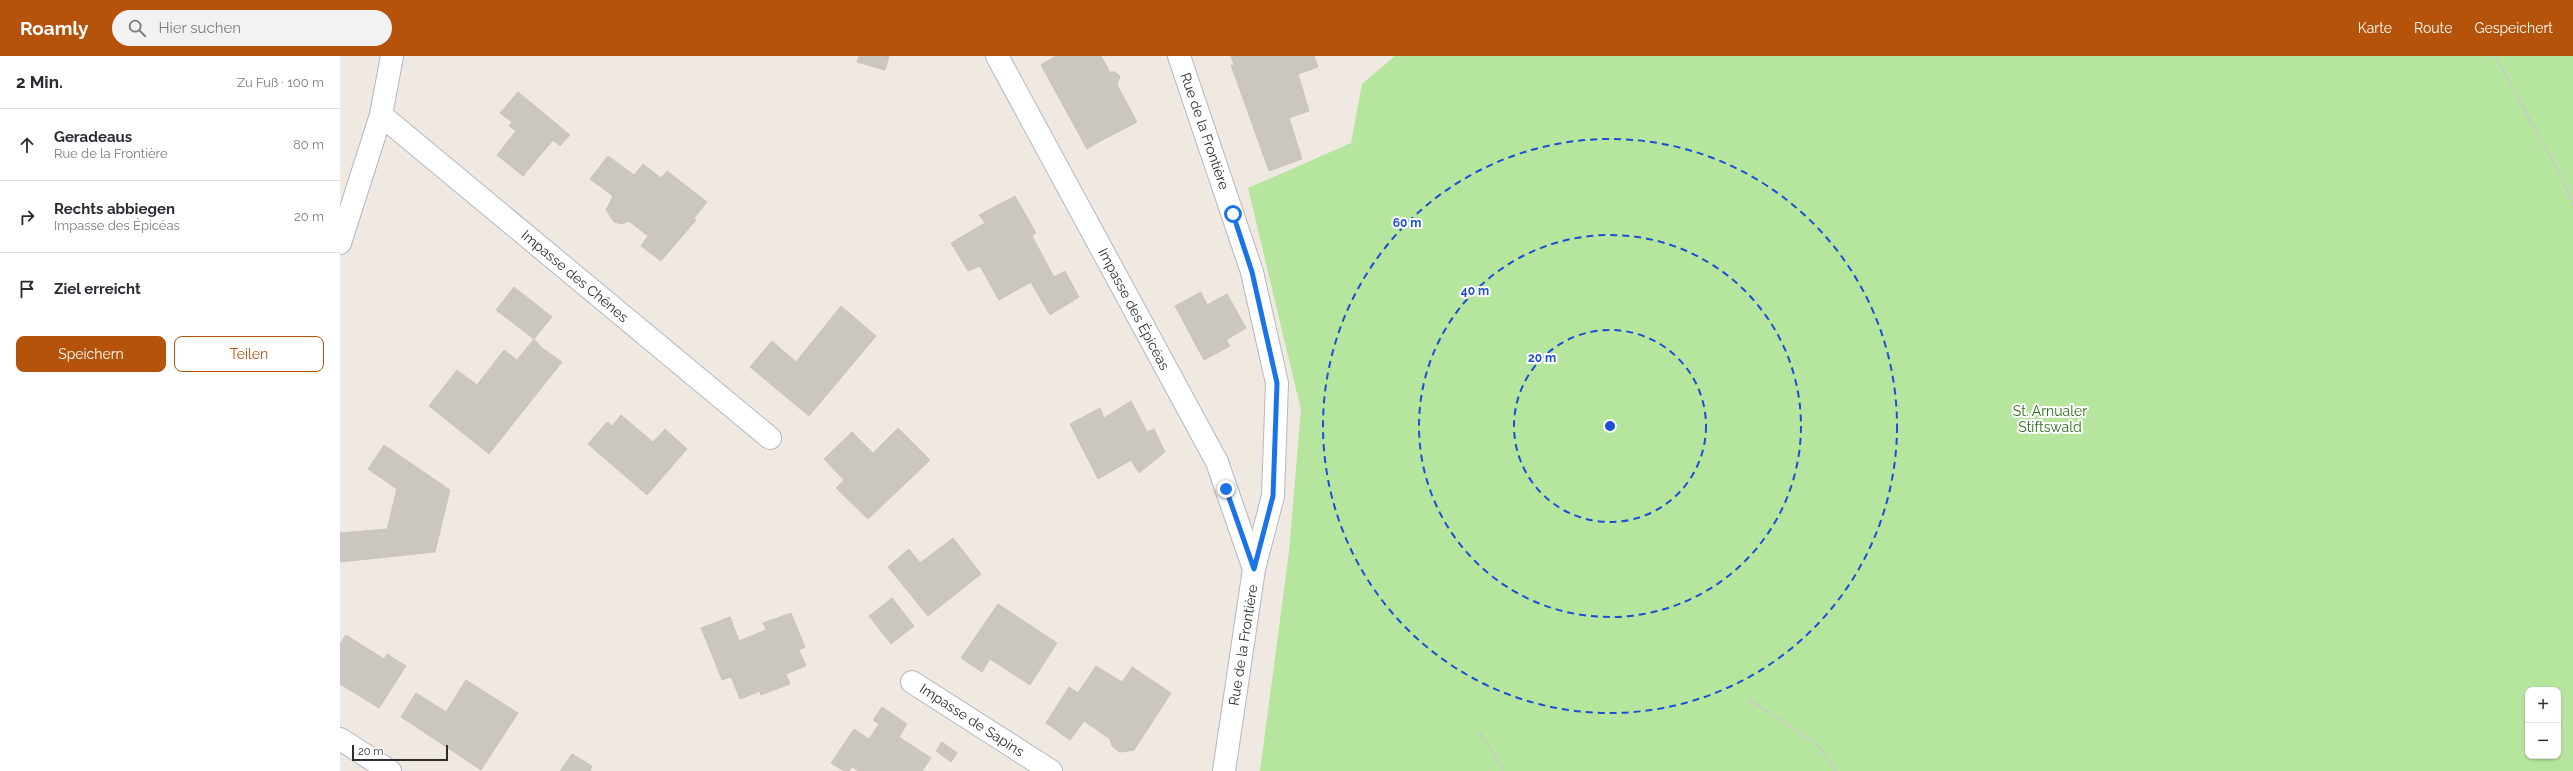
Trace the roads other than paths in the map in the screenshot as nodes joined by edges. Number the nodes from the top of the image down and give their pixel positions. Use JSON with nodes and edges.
{"nodes":[{"id":1,"x":392,"y":56,"type":"edge"},
{"id":2,"x":997,"y":56,"type":"edge"},
{"id":3,"x":1179,"y":56,"type":"edge"},
{"id":4,"x":381,"y":115,"type":"junction"},
{"id":5,"x":340,"y":243,"type":"edge"},
{"id":6,"x":770,"y":438,"type":"dead end"},
{"id":7,"x":1254,"y":569,"type":"junction"},
{"id":8,"x":912,"y":682,"type":"dead end"},
{"id":9,"x":340,"y":739,"type":"edge"},
{"id":10,"x":390,"y":771,"type":"edge"},
{"id":11,"x":1051,"y":771,"type":"edge"},
{"id":12,"x":1224,"y":771,"type":"edge"}],
"edges":[{"from":1,"to":4,"type":"street"},
{"from":2,"to":7,"type":"street","name":"Impasse des Épicéas"},
{"from":3,"to":7,"type":"street","name":"Rue de la Frontière"},
{"from":4,"to":5,"type":"street"},
{"from":4,"to":6,"type":"street","name":"Impasse des Chênes"},
{"from":7,"to":12,"type":"street","name":"Rue de la Frontière"},
{"from":8,"to":11,"type":"street","name":"Impasse de Sapins"},
{"from":9,"to":10,"type":"street"}]}
